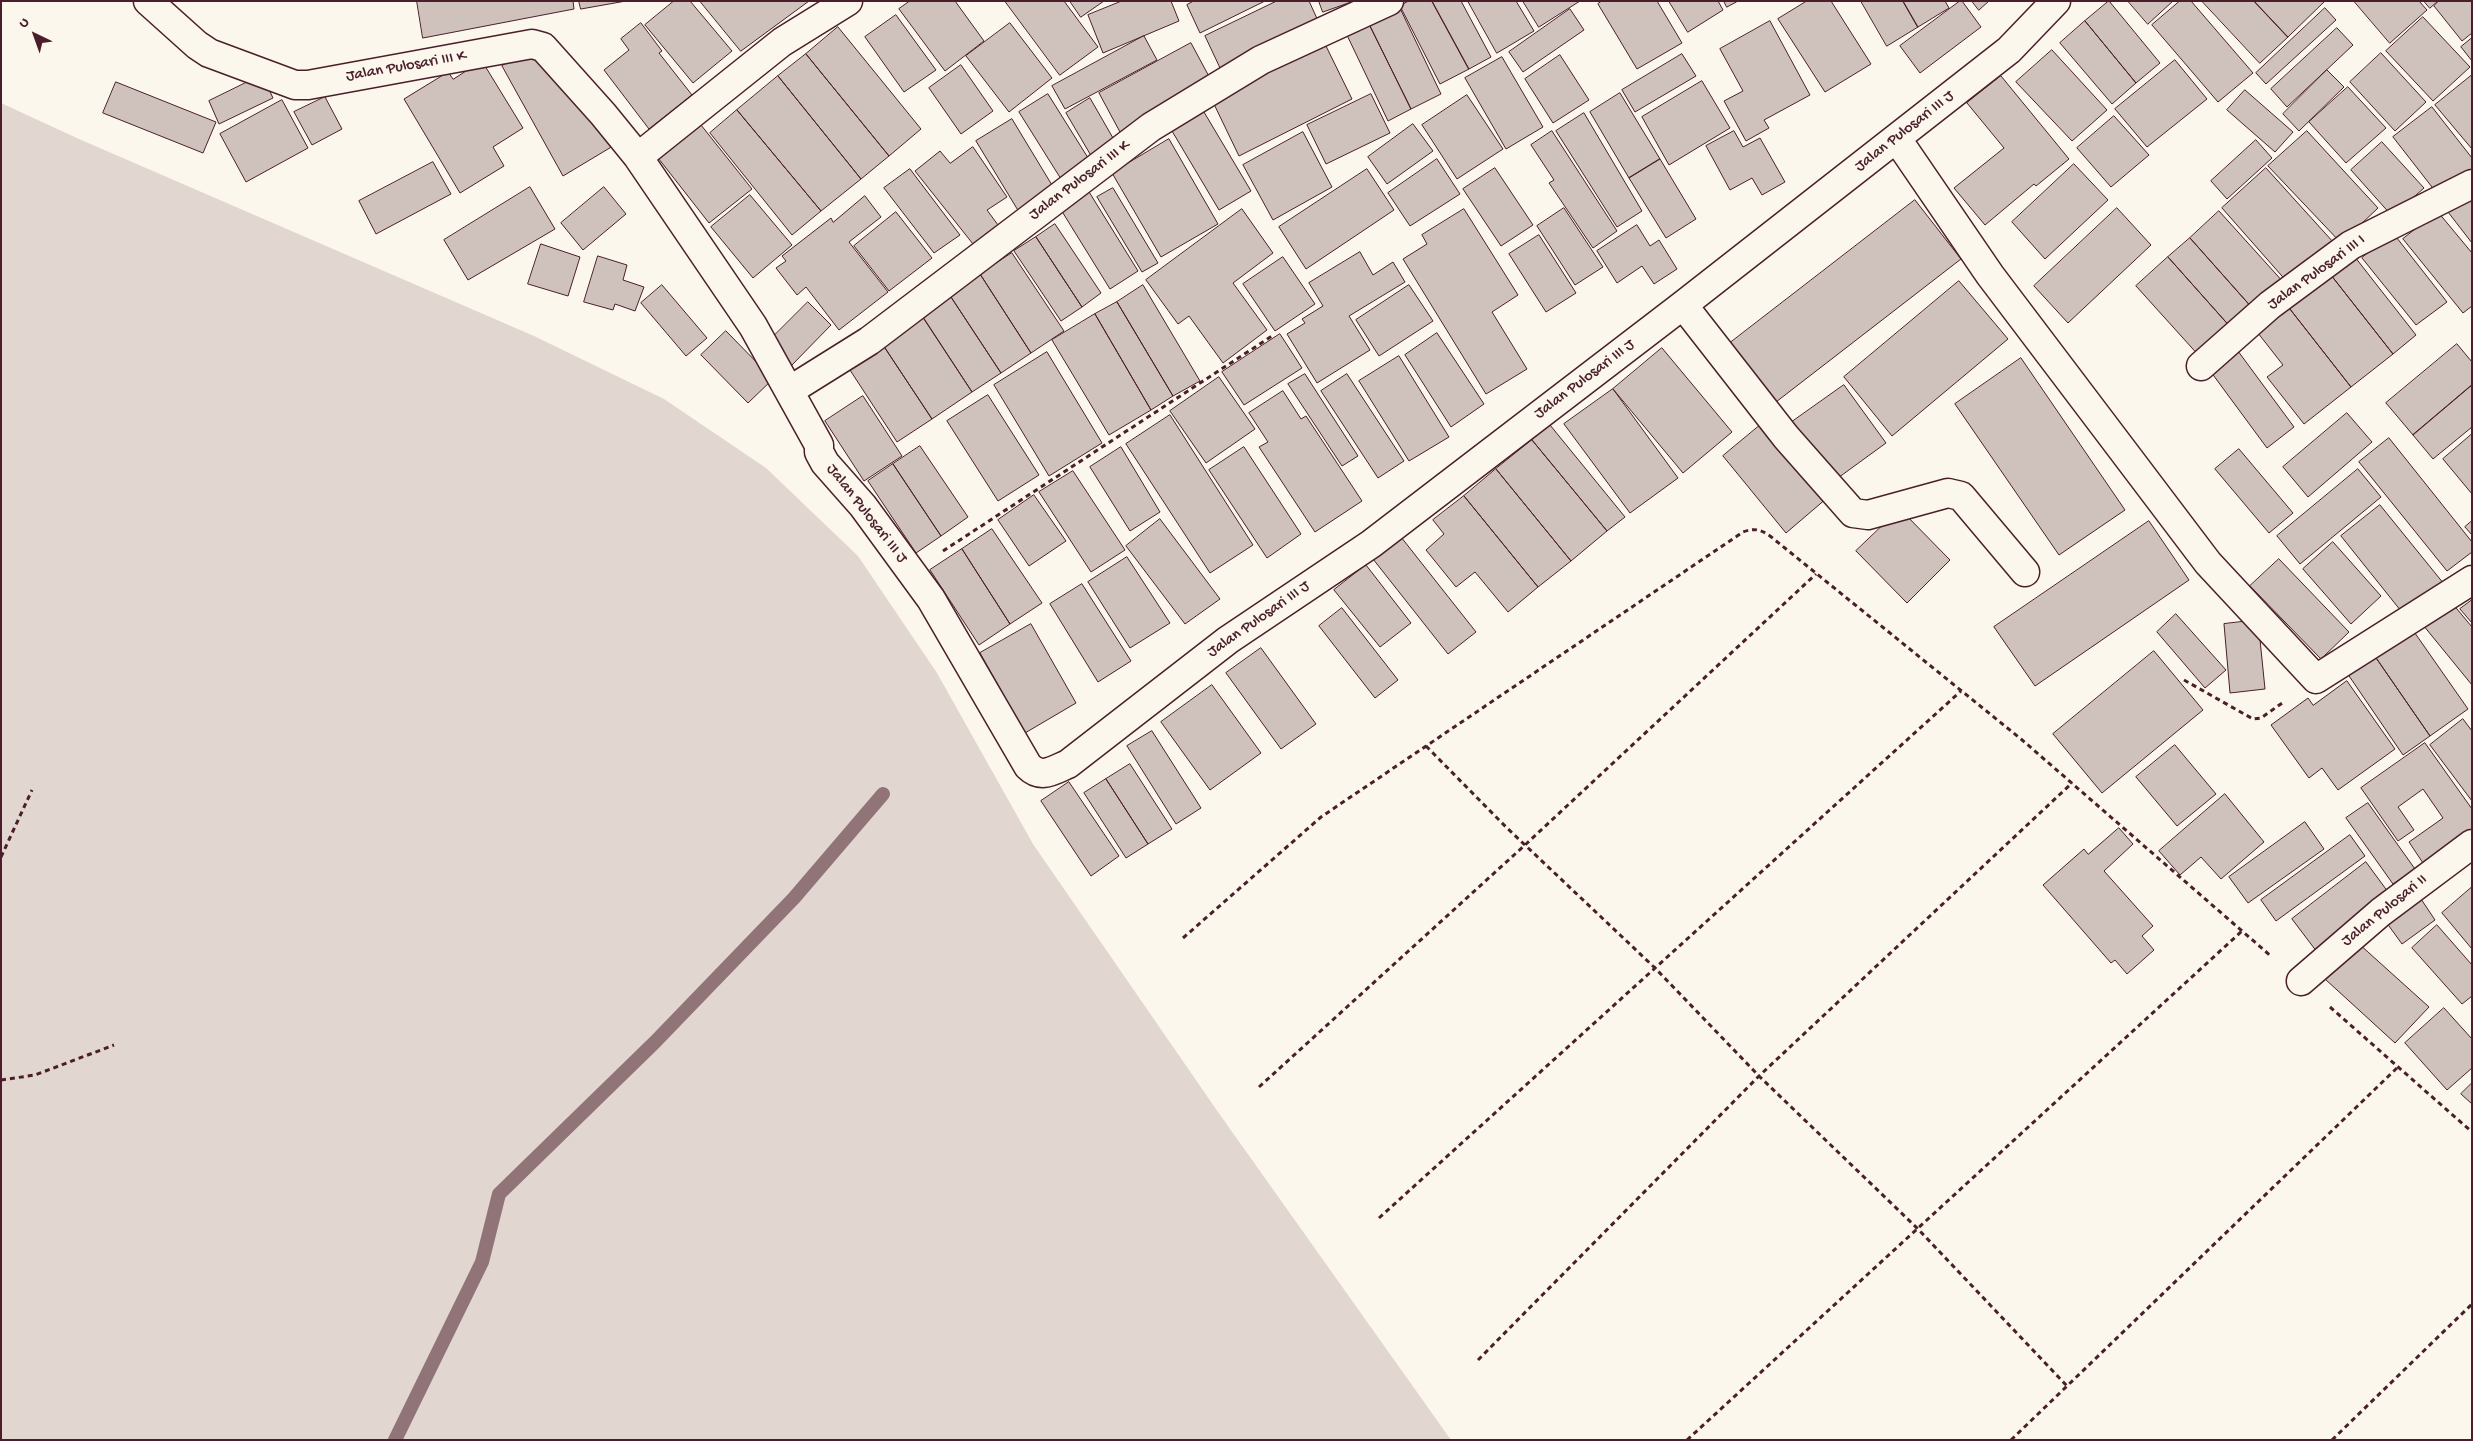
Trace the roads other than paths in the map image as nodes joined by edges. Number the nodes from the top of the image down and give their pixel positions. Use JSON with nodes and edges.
{"nodes":[{"id":1,"x":148,"y":1,"type":"edge"},
{"id":2,"x":848,"y":1,"type":"edge"},
{"id":3,"x":1389,"y":1,"type":"edge"},
{"id":4,"x":2056,"y":1,"type":"edge"},
{"id":5,"x":1897,"y":139,"type":"junction"},
{"id":6,"x":638,"y":157,"type":"junction"},
{"id":7,"x":2472,"y":184,"type":"edge"},
{"id":8,"x":1683,"y":305,"type":"junction"},
{"id":9,"x":2201,"y":366,"type":"dead end"},
{"id":10,"x":789,"y":391,"type":"junction"},
{"id":11,"x":2025,"y":572,"type":"dead end"},
{"id":12,"x":2472,"y":580,"type":"edge"},
{"id":13,"x":2472,"y":844,"type":"edge"},
{"id":14,"x":2300,"y":981,"type":"road end"}],
"edges":[{"from":1,"to":6,"type":"street","name":"Jalan Pulosari III K"},
{"from":2,"to":6,"type":"street"},
{"from":3,"to":10,"type":"street","name":"Jalan Pulosari III K"},
{"from":4,"to":5,"type":"street","name":"Jalan Pulosari III J"},
{"from":5,"to":8,"type":"street","name":"Jalan Pulosari III J"},
{"from":5,"to":12,"type":"street"},
{"from":6,"to":10,"type":"street","name":"Jalan Pulosari III J"},
{"from":7,"to":9,"type":"street","name":"Jalan Pulosari III I"},
{"from":8,"to":10,"type":"street","name":"Jalan Pulosari III J"},
{"from":8,"to":11,"type":"street"},
{"from":13,"to":14,"type":"street","name":"Jalan Pulosari II"}]}
